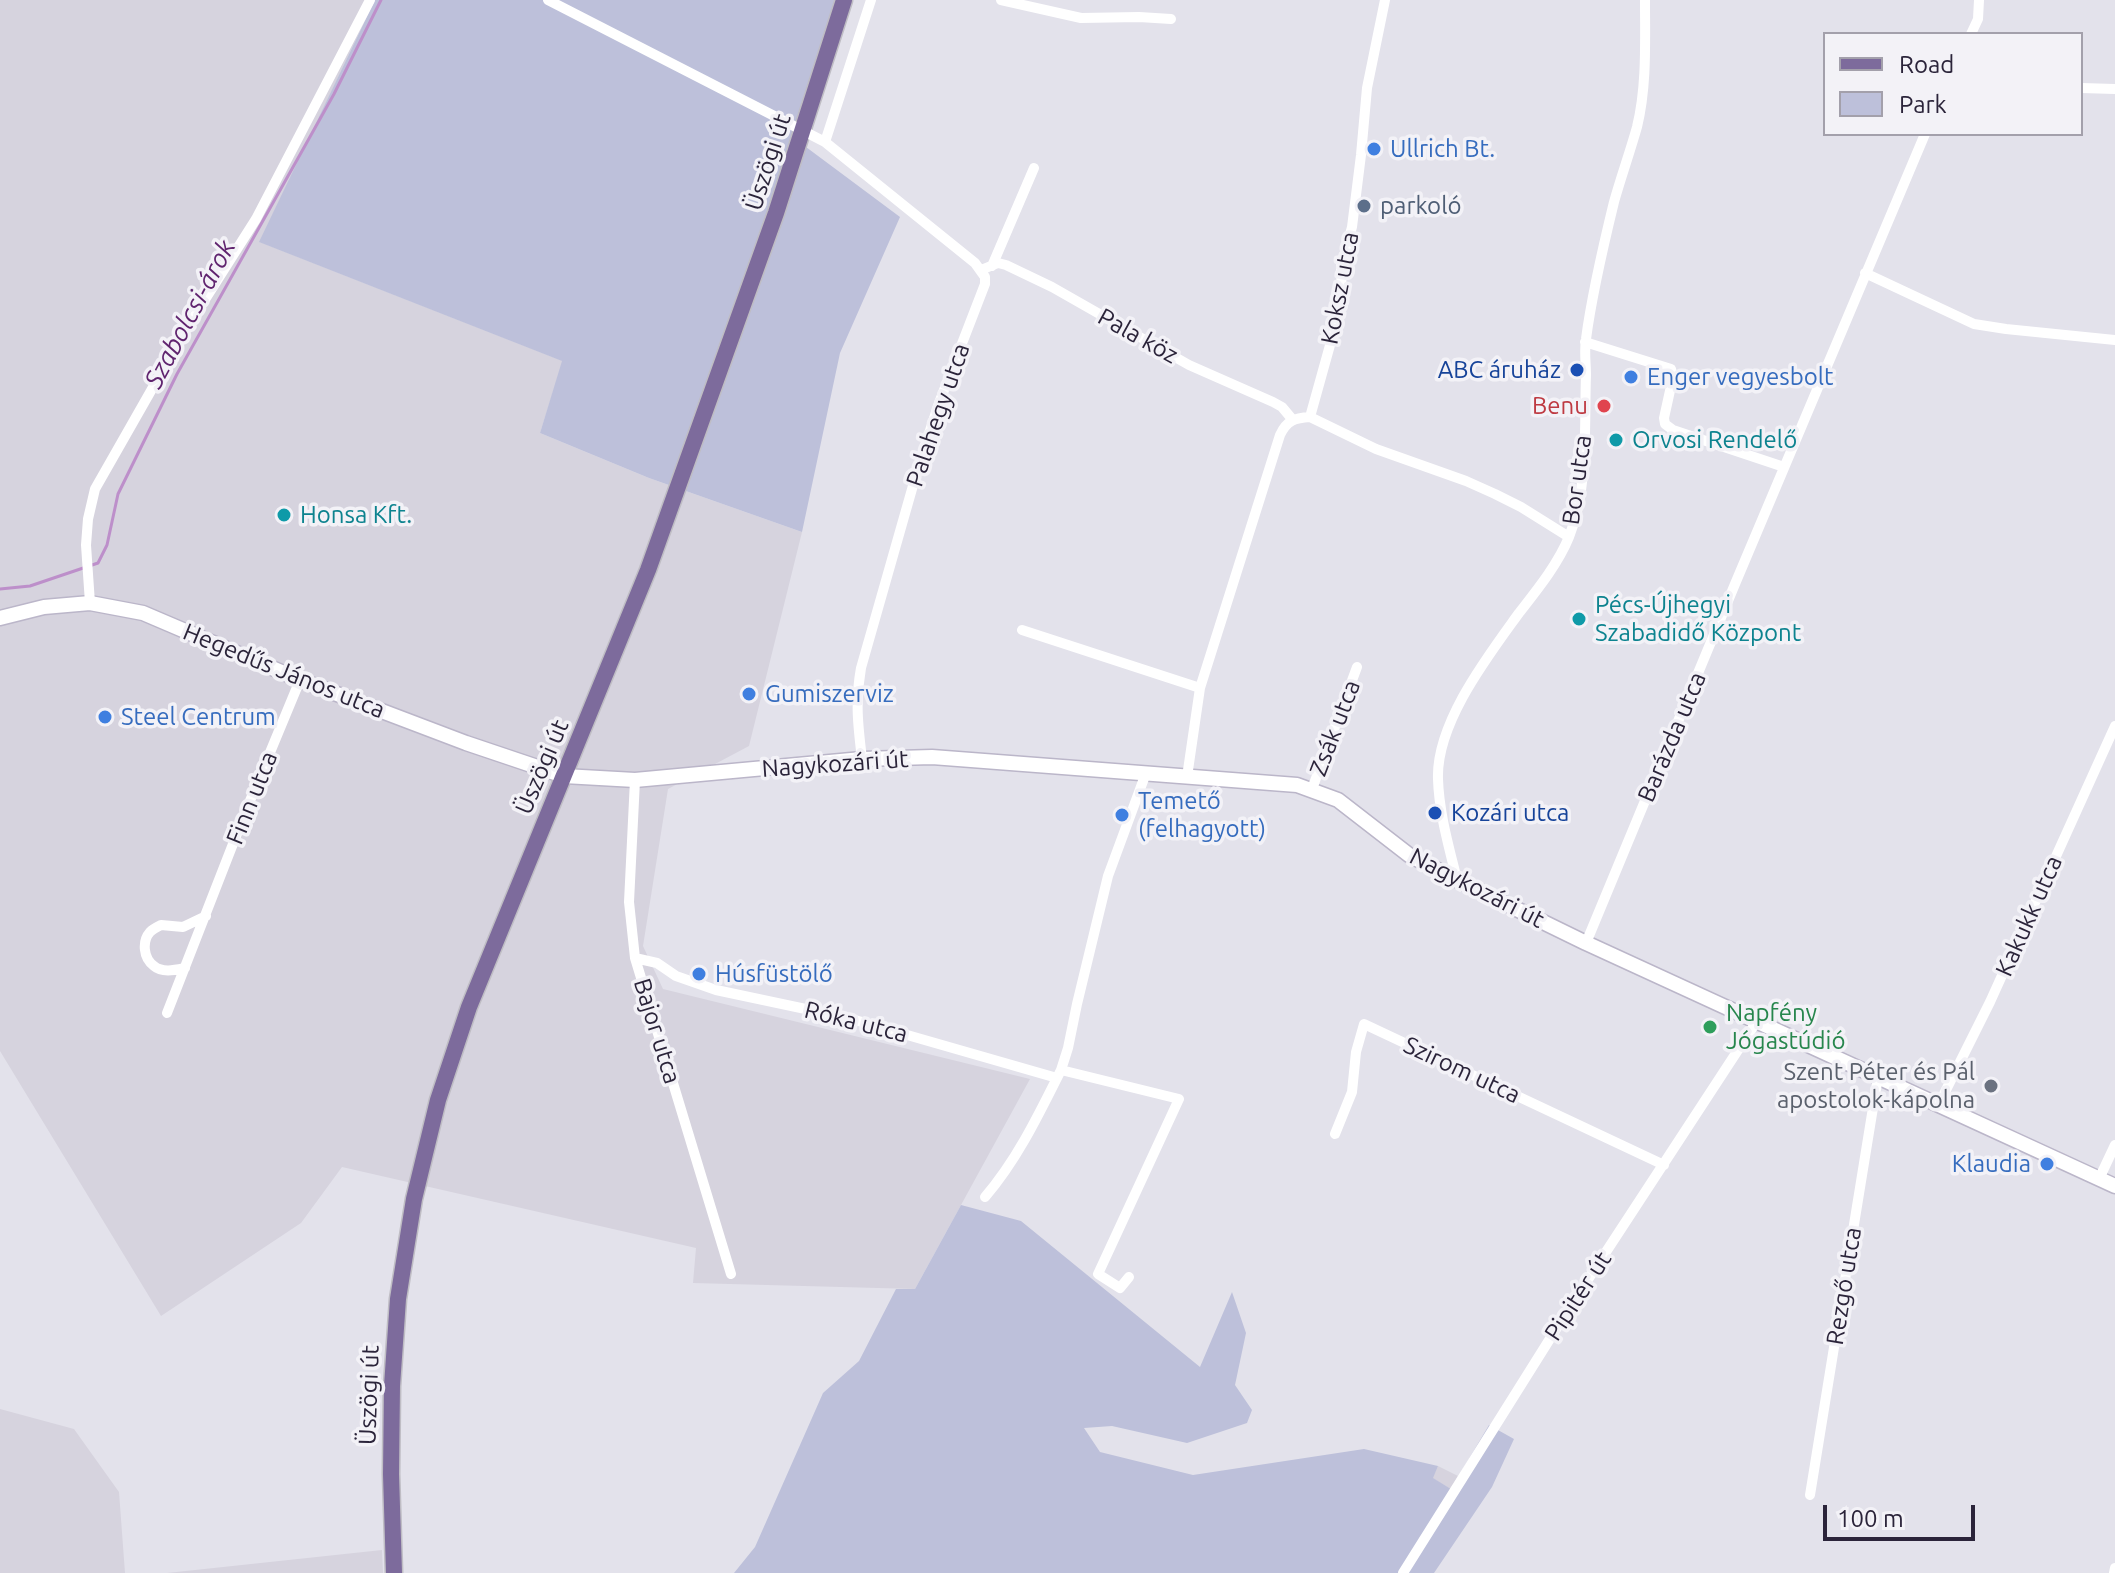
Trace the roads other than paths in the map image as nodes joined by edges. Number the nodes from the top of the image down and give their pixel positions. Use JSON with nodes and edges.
{"nodes":[{"id":1,"x":370,"y":0,"type":"edge"},
{"id":2,"x":548,"y":0,"type":"edge"},
{"id":3,"x":844,"y":0,"type":"edge"},
{"id":4,"x":871,"y":0,"type":"edge"},
{"id":5,"x":1001,"y":0,"type":"edge"},
{"id":6,"x":1385,"y":0,"type":"edge"},
{"id":7,"x":1645,"y":0,"type":"edge"},
{"id":8,"x":1979,"y":0,"type":"edge"},
{"id":9,"x":1171,"y":19,"type":"dead end"},
{"id":10,"x":1972,"y":32,"type":"edge"},
{"id":11,"x":2083,"y":88,"type":"edge"},
{"id":12,"x":2115,"y":89,"type":"edge"},
{"id":13,"x":803,"y":130,"type":"junction"},
{"id":14,"x":1924,"y":136,"type":"edge"},
{"id":15,"x":825,"y":142,"type":"junction"},
{"id":16,"x":1034,"y":168,"type":"dead end"},
{"id":17,"x":987,"y":268,"type":"junction"},
{"id":18,"x":1865,"y":273,"type":"junction"},
{"id":19,"x":2115,"y":340,"type":"edge"},
{"id":20,"x":1585,"y":342,"type":"junction"},
{"id":21,"x":1310,"y":417,"type":"junction"},
{"id":22,"x":1292,"y":419,"type":"junction"},
{"id":23,"x":1784,"y":467,"type":"junction"},
{"id":24,"x":1569,"y":537,"type":"junction"},
{"id":25,"x":90,"y":603,"type":"junction"},
{"id":26,"x":0,"y":618,"type":"edge"},
{"id":27,"x":1022,"y":630,"type":"dead end"},
{"id":28,"x":1357,"y":667,"type":"dead end"},
{"id":29,"x":300,"y":680,"type":"junction"},
{"id":30,"x":1200,"y":688,"type":"junction"},
{"id":31,"x":2115,"y":726,"type":"edge"},
{"id":32,"x":862,"y":759,"type":"junction"},
{"id":33,"x":1146,"y":773,"type":"junction"},
{"id":34,"x":564,"y":776,"type":"junction"},
{"id":35,"x":1187,"y":777,"type":"junction"},
{"id":36,"x":635,"y":780,"type":"junction"},
{"id":37,"x":1312,"y":789,"type":"junction"},
{"id":38,"x":1457,"y":880,"type":"junction"},
{"id":39,"x":206,"y":916,"type":"junction"},
{"id":40,"x":1586,"y":943,"type":"junction"},
{"id":41,"x":635,"y":958,"type":"junction"},
{"id":42,"x":185,"y":968,"type":"junction"},
{"id":43,"x":167,"y":1013,"type":"dead end"},
{"id":44,"x":1757,"y":1021,"type":"junction"},
{"id":45,"x":1059,"y":1074,"type":"junction"},
{"id":46,"x":1878,"y":1077,"type":"junction"},
{"id":47,"x":1939,"y":1104,"type":"junction"},
{"id":48,"x":1335,"y":1134,"type":"dead end"},
{"id":49,"x":2115,"y":1145,"type":"edge"},
{"id":50,"x":1664,"y":1165,"type":"junction"},
{"id":51,"x":2099,"y":1179,"type":"junction"},
{"id":52,"x":2115,"y":1186,"type":"edge"},
{"id":53,"x":985,"y":1197,"type":"dead end"},
{"id":54,"x":731,"y":1274,"type":"dead end"},
{"id":55,"x":1129,"y":1277,"type":"dead end"},
{"id":56,"x":1810,"y":1495,"type":"dead end"},
{"id":57,"x":394,"y":1573,"type":"edge"},
{"id":58,"x":1403,"y":1573,"type":"edge"}],
"edges":[{"from":1,"to":25,"type":"street"},
{"from":2,"to":13,"type":"street"},
{"from":3,"to":13,"type":"main road","name":"Üszögi út"},
{"from":4,"to":15,"type":"street"},
{"from":5,"to":9,"type":"street"},
{"from":6,"to":21,"type":"street","name":"Koksz utca"},
{"from":7,"to":20,"type":"street","name":"Bor utca"},
{"from":8,"to":10,"type":"street"},
{"from":11,"to":12,"type":"street"},
{"from":13,"to":15,"type":"street"},
{"from":13,"to":34,"type":"main road","name":"Üszögi út"},
{"from":14,"to":18,"type":"street","name":"Barázda utca"},
{"from":15,"to":17,"type":"street"},
{"from":16,"to":17,"type":"street","name":"Palahegy utca"},
{"from":17,"to":22,"type":"street","name":"Pala köz"},
{"from":17,"to":32,"type":"street","name":"Palahegy utca"},
{"from":18,"to":19,"type":"street"},
{"from":18,"to":23,"type":"street","name":"Barázda utca"},
{"from":20,"to":23,"type":"street"},
{"from":20,"to":24,"type":"street","name":"Bor utca"},
{"from":21,"to":22,"type":"street"},
{"from":21,"to":24,"type":"street"},
{"from":22,"to":30,"type":"street"},
{"from":23,"to":40,"type":"street","name":"Barázda utca"},
{"from":24,"to":38,"type":"street","name":"Bor utca"},
{"from":25,"to":26,"type":"street","name":"Hegedűs János utca"},
{"from":25,"to":29,"type":"street","name":"Hegedűs János utca"},
{"from":27,"to":30,"type":"street"},
{"from":28,"to":37,"type":"street","name":"Zsák utca"},
{"from":29,"to":34,"type":"street","name":"Hegedűs János utca"},
{"from":29,"to":39,"type":"street","name":"Finn utca"},
{"from":30,"to":35,"type":"street"},
{"from":31,"to":47,"type":"street","name":"Kakukk utca"},
{"from":32,"to":33,"type":"street","name":"Nagykozári út"},
{"from":32,"to":36,"type":"street","name":"Nagykozári út"},
{"from":33,"to":35,"type":"street","name":"Nagykozári út"},
{"from":33,"to":45,"type":"street"},
{"from":34,"to":36,"type":"street","name":"Nagykozári út"},
{"from":34,"to":57,"type":"main road","name":"Üszögi út"},
{"from":35,"to":37,"type":"street","name":"Nagykozári út"},
{"from":36,"to":41,"type":"street","name":"Bajor utca"},
{"from":37,"to":38,"type":"street","name":"Nagykozári út"},
{"from":38,"to":40,"type":"street","name":"Nagykozári út"},
{"from":39,"to":42,"type":"street","name":"Finn utca"},
{"from":39,"to":42,"type":"street"},
{"from":40,"to":44,"type":"street","name":"Nagykozári út"},
{"from":41,"to":45,"type":"street","name":"Róka utca"},
{"from":41,"to":54,"type":"street","name":"Bajor utca"},
{"from":42,"to":43,"type":"street","name":"Finn utca"},
{"from":44,"to":46,"type":"street","name":"Nagykozári út"},
{"from":44,"to":50,"type":"street","name":"Pipitér út"},
{"from":45,"to":53,"type":"street"},
{"from":45,"to":55,"type":"street","name":"Róka utca"},
{"from":46,"to":47,"type":"street","name":"Nagykozári út"},
{"from":46,"to":56,"type":"street","name":"Rezgő utca"},
{"from":47,"to":51,"type":"street","name":"Nagykozári út"},
{"from":48,"to":50,"type":"street","name":"Szirom utca"},
{"from":49,"to":51,"type":"street"},
{"from":50,"to":58,"type":"street","name":"Pipitér út"},
{"from":51,"to":52,"type":"street","name":"Nagykozári út"}]}
